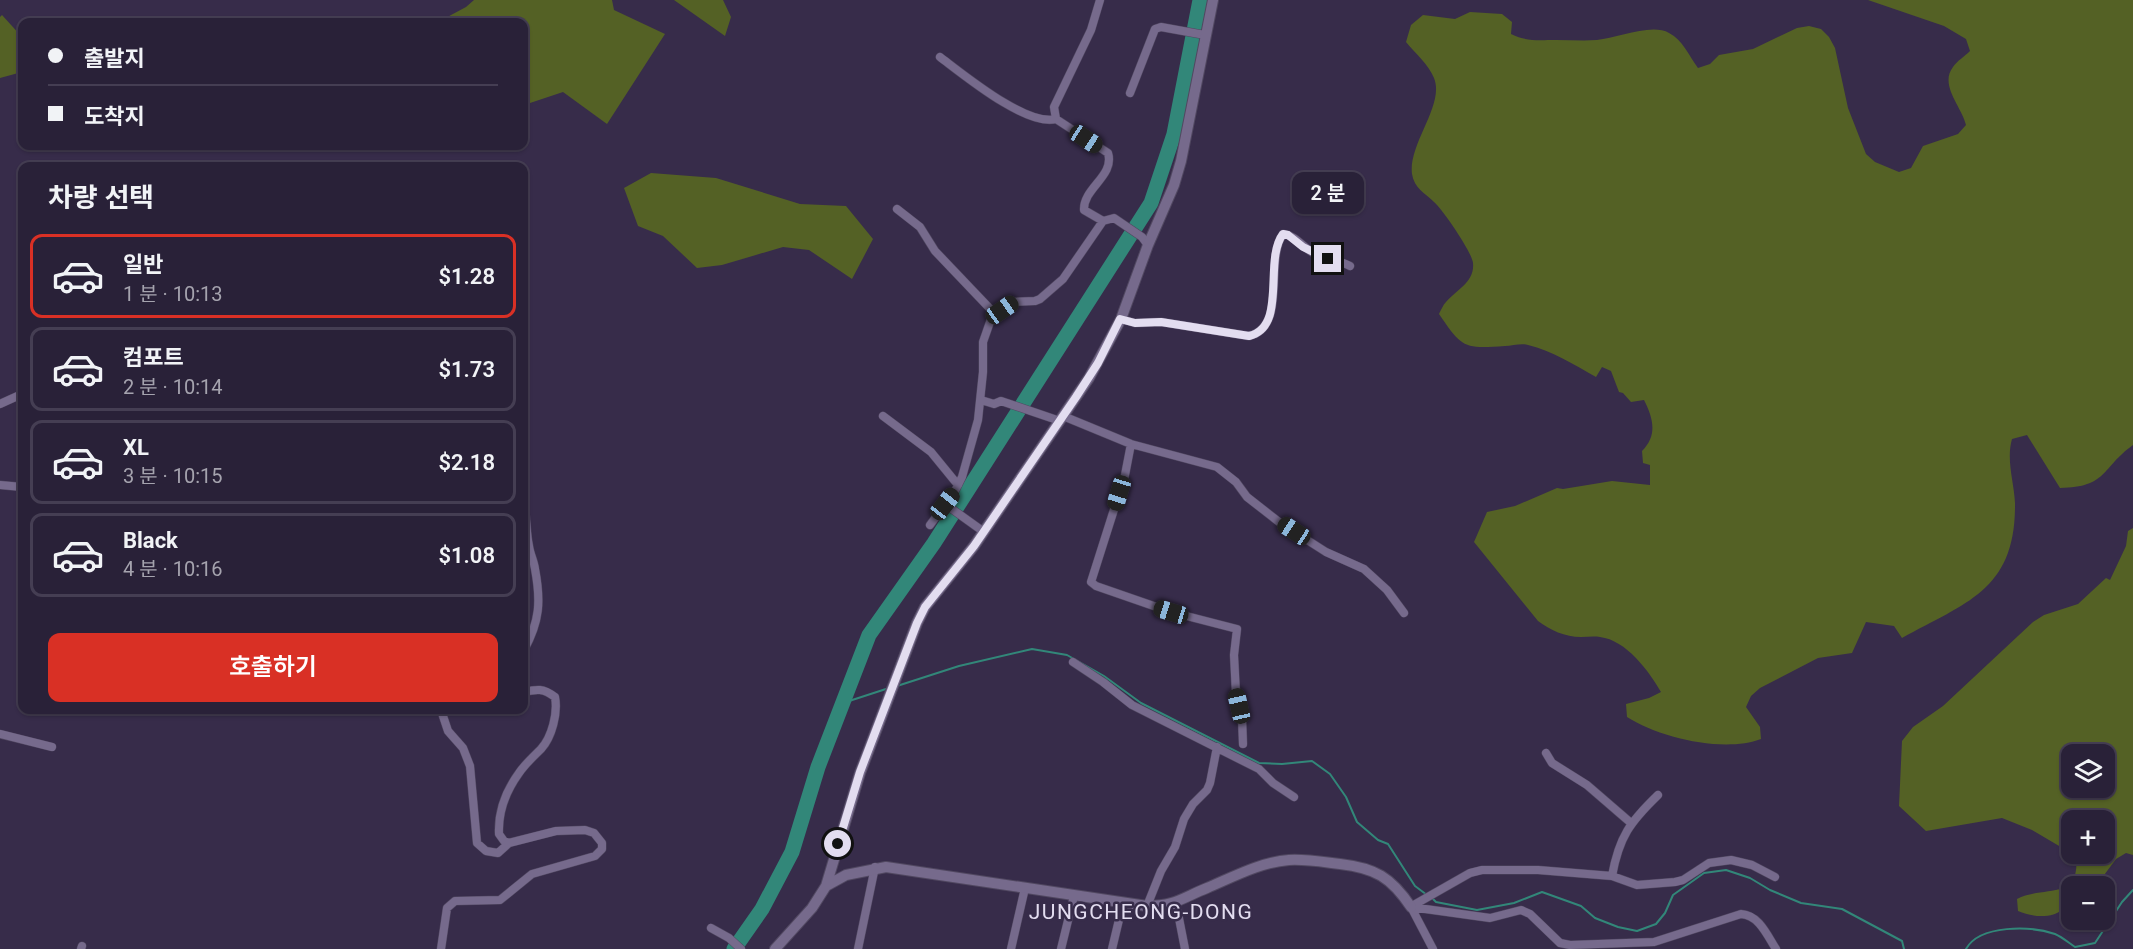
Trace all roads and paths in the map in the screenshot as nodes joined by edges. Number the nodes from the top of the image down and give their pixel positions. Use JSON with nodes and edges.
{"nodes":[{"id":1,"x":1100,"y":0,"type":"edge"},
{"id":2,"x":1213,"y":0,"type":"edge"},
{"id":3,"x":1203,"y":35,"type":"junction"},
{"id":4,"x":940,"y":57,"type":"dead end"},
{"id":5,"x":1130,"y":93,"type":"dead end"},
{"id":6,"x":1056,"y":119,"type":"junction"},
{"id":7,"x":897,"y":209,"type":"dead end"},
{"id":8,"x":1102,"y":221,"type":"junction"},
{"id":9,"x":1145,"y":241,"type":"junction"},
{"id":10,"x":1350,"y":266,"type":"dead end"},
{"id":11,"x":996,"y":315,"type":"junction"},
{"id":12,"x":1120,"y":319,"type":"junction"},
{"id":13,"x":18,"y":396,"type":"edge"},
{"id":14,"x":981,"y":400,"type":"junction"},
{"id":15,"x":0,"y":404,"type":"edge"},
{"id":16,"x":883,"y":416,"type":"dead end"},
{"id":17,"x":1062,"y":418,"type":"junction"},
{"id":18,"x":1131,"y":444,"type":"junction"},
{"id":19,"x":0,"y":485,"type":"edge"},
{"id":20,"x":958,"y":485,"type":"junction"},
{"id":21,"x":18,"y":487,"type":"edge"},
{"id":22,"x":946,"y":505,"type":"junction"},
{"id":23,"x":528,"y":520,"type":"edge"},
{"id":24,"x":930,"y":525,"type":"dead end"},
{"id":25,"x":984,"y":532,"type":"junction"},
{"id":26,"x":1404,"y":613,"type":"dead end"},
{"id":27,"x":528,"y":642,"type":"edge"},
{"id":28,"x":1073,"y":662,"type":"dead end"},
{"id":29,"x":528,"y":691,"type":"edge"},
{"id":30,"x":442,"y":714,"type":"edge"},
{"id":31,"x":0,"y":734,"type":"edge"},
{"id":32,"x":1243,"y":744,"type":"dead end"},
{"id":33,"x":52,"y":747,"type":"dead end"},
{"id":34,"x":1217,"y":747,"type":"junction"},
{"id":35,"x":1546,"y":753,"type":"dead end"},
{"id":36,"x":1658,"y":795,"type":"dead end"},
{"id":37,"x":1294,"y":797,"type":"dead end"},
{"id":38,"x":1631,"y":823,"type":"junction"},
{"id":39,"x":510,"y":843,"type":"junction"},
{"id":40,"x":875,"y":867,"type":"junction"},
{"id":41,"x":1612,"y":876,"type":"junction"},
{"id":42,"x":1775,"y":877,"type":"dead end"},
{"id":43,"x":826,"y":886,"type":"junction"},
{"id":44,"x":1025,"y":888,"type":"junction"},
{"id":45,"x":1074,"y":896,"type":"junction"},
{"id":46,"x":1124,"y":903,"type":"junction"},
{"id":47,"x":1176,"y":903,"type":"junction"},
{"id":48,"x":1147,"y":906,"type":"junction"},
{"id":49,"x":1411,"y":907,"type":"junction"},
{"id":50,"x":711,"y":928,"type":"dead end"},
{"id":51,"x":441,"y":949,"type":"edge"},
{"id":52,"x":741,"y":949,"type":"edge"},
{"id":53,"x":775,"y":949,"type":"edge"},
{"id":54,"x":858,"y":949,"type":"edge"},
{"id":55,"x":1011,"y":949,"type":"edge"},
{"id":56,"x":1061,"y":949,"type":"edge"},
{"id":57,"x":1112,"y":949,"type":"edge"},
{"id":58,"x":1185,"y":949,"type":"edge"},
{"id":59,"x":1433,"y":949,"type":"edge"},
{"id":60,"x":1776,"y":949,"type":"edge"}],
"edges":[{"from":1,"to":6,"type":"street"},
{"from":2,"to":3,"type":"main road"},
{"from":3,"to":5,"type":"street"},
{"from":3,"to":9,"type":"main road"},
{"from":4,"to":6,"type":"street"},
{"from":6,"to":8,"type":"street"},
{"from":7,"to":11,"type":"street"},
{"from":8,"to":9,"type":"street"},
{"from":8,"to":11,"type":"street"},
{"from":9,"to":12,"type":"main road"},
{"from":10,"to":12,"type":"street"},
{"from":11,"to":14,"type":"street"},
{"from":12,"to":17,"type":"main road"},
{"from":13,"to":15,"type":"street"},
{"from":14,"to":17,"type":"street"},
{"from":14,"to":20,"type":"street"},
{"from":16,"to":20,"type":"street"},
{"from":17,"to":18,"type":"street"},
{"from":17,"to":25,"type":"main road"},
{"from":18,"to":26,"type":"street"},
{"from":18,"to":32,"type":"street"},
{"from":19,"to":21,"type":"street"},
{"from":20,"to":22,"type":"street"},
{"from":22,"to":24,"type":"street"},
{"from":22,"to":25,"type":"street"},
{"from":23,"to":27,"type":"street"},
{"from":25,"to":43,"type":"main road"},
{"from":28,"to":34,"type":"street"},
{"from":29,"to":39,"type":"street"},
{"from":30,"to":39,"type":"street"},
{"from":31,"to":33,"type":"street"},
{"from":34,"to":37,"type":"street"},
{"from":34,"to":48,"type":"street"},
{"from":35,"to":38,"type":"street"},
{"from":36,"to":38,"type":"street"},
{"from":38,"to":41,"type":"street"},
{"from":39,"to":51,"type":"street"},
{"from":40,"to":43,"type":"main road"},
{"from":40,"to":44,"type":"main road"},
{"from":40,"to":54,"type":"street"},
{"from":41,"to":42,"type":"street"},
{"from":41,"to":49,"type":"street"},
{"from":43,"to":53,"type":"main road"},
{"from":44,"to":45,"type":"main road"},
{"from":44,"to":55,"type":"street"},
{"from":45,"to":46,"type":"main road"},
{"from":45,"to":56,"type":"street"},
{"from":46,"to":48,"type":"main road"},
{"from":46,"to":57,"type":"street"},
{"from":47,"to":48,"type":"main road"},
{"from":47,"to":49,"type":"main road"},
{"from":47,"to":58,"type":"street"},
{"from":49,"to":59,"type":"street"},
{"from":49,"to":60,"type":"street"},
{"from":50,"to":52,"type":"street"}]}
